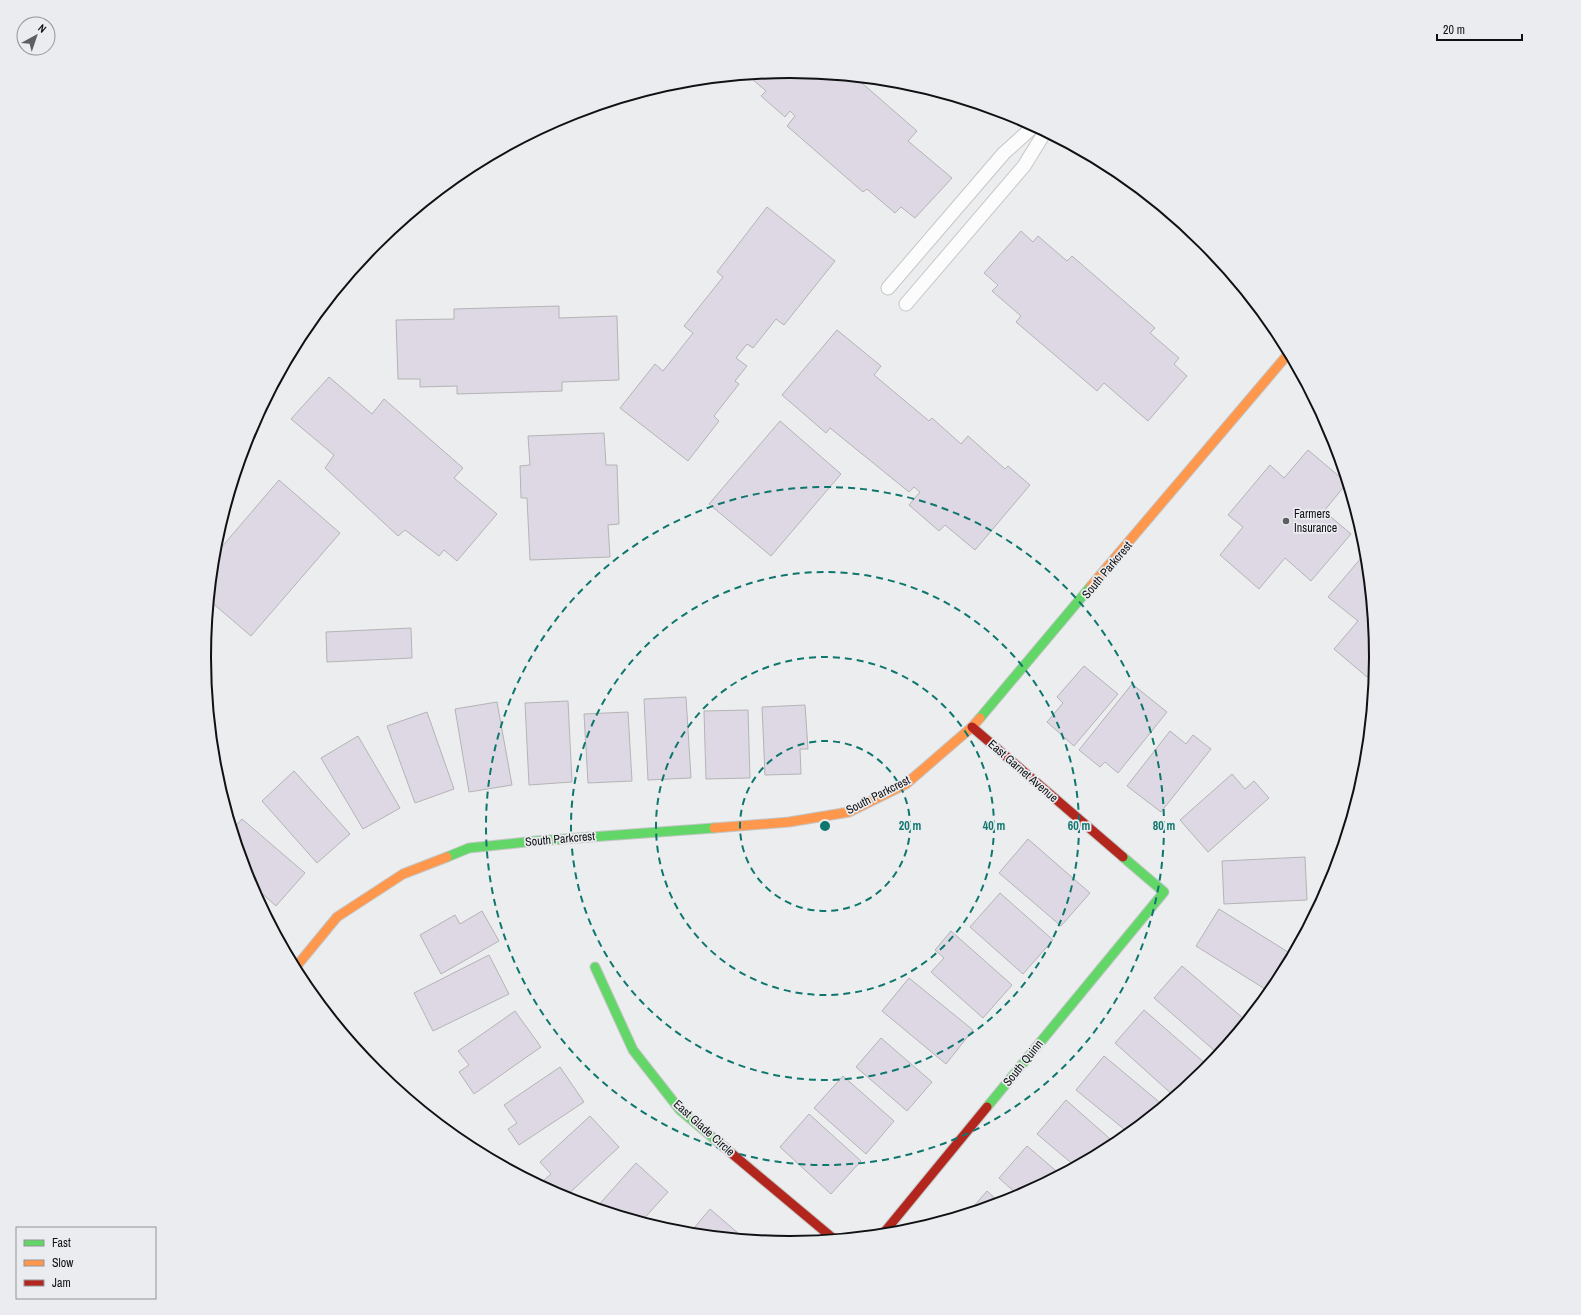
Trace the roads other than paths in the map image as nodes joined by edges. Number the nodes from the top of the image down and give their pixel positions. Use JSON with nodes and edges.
{"nodes":[{"id":1,"x":1030,"y":130,"type":"edge"},
{"id":2,"x":1043,"y":136,"type":"edge"},
{"id":3,"x":888,"y":288,"type":"dead end"},
{"id":4,"x":906,"y":304,"type":"dead end"},
{"id":5,"x":1285,"y":357,"type":"edge"},
{"id":6,"x":972,"y":728,"type":"junction"},
{"id":7,"x":1164,"y":892,"type":"joint"},
{"id":8,"x":299,"y":963,"type":"edge"},
{"id":9,"x":595,"y":967,"type":"dead end"},
{"id":10,"x":887,"y":1229,"type":"edge"},
{"id":11,"x":830,"y":1236,"type":"edge"}],
"edges":[{"from":1,"to":3,"type":"lane"},
{"from":2,"to":4,"type":"lane"},
{"from":5,"to":6,"type":"street","name":"South Parkcrest"},
{"from":6,"to":7,"type":"street","name":"East Garnet Avenue"},
{"from":6,"to":8,"type":"street","name":"South Parkcrest"},
{"from":7,"to":10,"type":"street","name":"South Quinn"},
{"from":9,"to":11,"type":"street","name":"East Glade Circle"}]}
